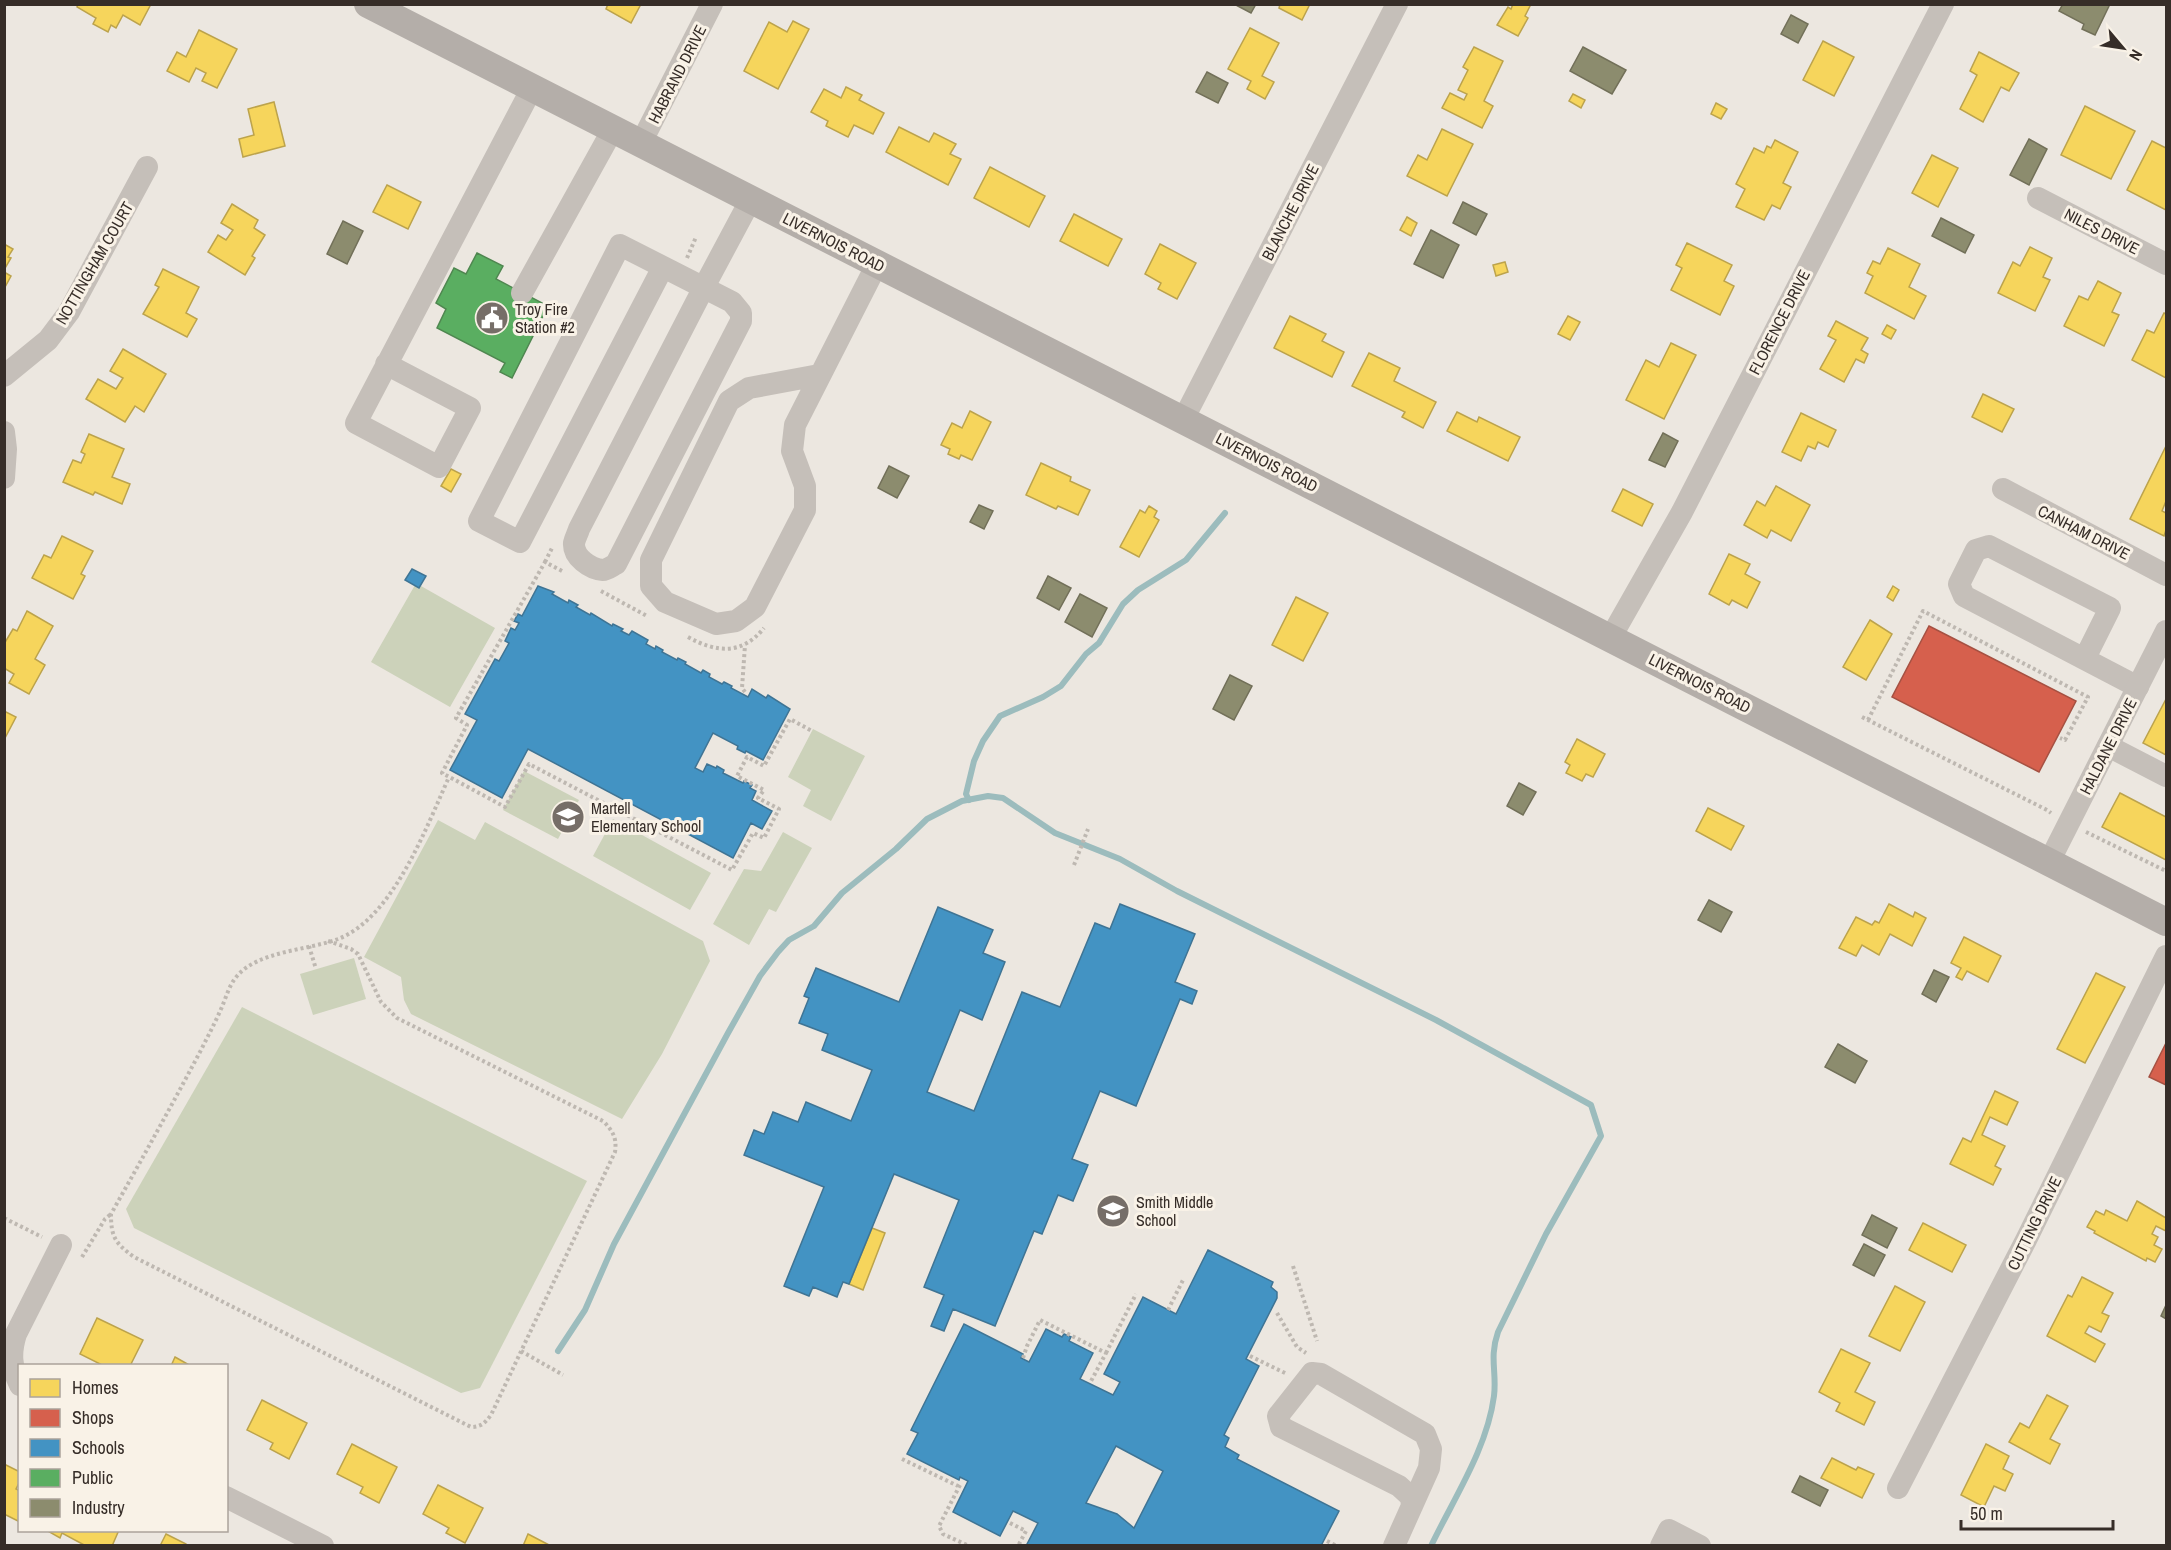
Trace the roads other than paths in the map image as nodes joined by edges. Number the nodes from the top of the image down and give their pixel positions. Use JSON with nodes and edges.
{"nodes":[{"id":1,"x":368,"y":4,"type":"edge"},
{"id":2,"x":712,"y":4,"type":"edge"},
{"id":3,"x":1397,"y":4,"type":"edge"},
{"id":4,"x":1942,"y":4,"type":"edge"},
{"id":5,"x":532,"y":88,"type":"junction"},
{"id":6,"x":613,"y":129,"type":"junction"},
{"id":7,"x":641,"y":143,"type":"junction"},
{"id":8,"x":147,"y":167,"type":"dead end"},
{"id":9,"x":2038,"y":198,"type":"dead end"},
{"id":10,"x":751,"y":200,"type":"junction"},
{"id":11,"x":877,"y":264,"type":"junction"},
{"id":12,"x":2166,"y":264,"type":"edge"},
{"id":13,"x":674,"y":266,"type":"junction"},
{"id":14,"x":704,"y":287,"type":"junction"},
{"id":15,"x":522,"y":293,"type":"dead end"},
{"id":16,"x":386,"y":364,"type":"junction"},
{"id":17,"x":819,"y":375,"type":"junction"},
{"id":18,"x":4,"y":376,"type":"edge"},
{"id":19,"x":1184,"y":420,"type":"junction"},
{"id":20,"x":4,"y":432,"type":"edge"},
{"id":21,"x":4,"y":478,"type":"edge"},
{"id":22,"x":2003,"y":489,"type":"dead end"},
{"id":23,"x":2166,"y":575,"type":"edge"},
{"id":24,"x":2166,"y":631,"type":"edge"},
{"id":25,"x":1611,"y":637,"type":"junction"},
{"id":26,"x":2085,"y":658,"type":"junction"},
{"id":27,"x":2138,"y":687,"type":"junction"},
{"id":28,"x":2108,"y":746,"type":"junction"},
{"id":29,"x":2166,"y":776,"type":"edge"},
{"id":30,"x":2049,"y":862,"type":"junction"},
{"id":31,"x":2166,"y":922,"type":"edge"},
{"id":32,"x":2166,"y":956,"type":"edge"},
{"id":33,"x":54,"y":1243,"type":"road end"},
{"id":34,"x":18,"y":1381,"type":"edge"},
{"id":35,"x":1898,"y":1488,"type":"dead end"},
{"id":36,"x":228,"y":1498,"type":"edge"},
{"id":37,"x":1412,"y":1506,"type":"junction"},
{"id":38,"x":323,"y":1545,"type":"edge"},
{"id":39,"x":1394,"y":1545,"type":"edge"},
{"id":40,"x":1661,"y":1545,"type":"edge"},
{"id":41,"x":1700,"y":1545,"type":"edge"}],
"edges":[{"from":1,"to":5,"type":"main road","name":"LIVERNOIS ROAD"},
{"from":2,"to":7,"type":"street","name":"HABRAND DRIVE"},
{"from":3,"to":19,"type":"street","name":"BLANCHE DRIVE"},
{"from":4,"to":25,"type":"street","name":"FLORENCE DRIVE"},
{"from":5,"to":6,"type":"main road","name":"LIVERNOIS ROAD"},
{"from":5,"to":16,"type":"street"},
{"from":6,"to":7,"type":"main road","name":"LIVERNOIS ROAD"},
{"from":6,"to":15,"type":"street"},
{"from":7,"to":10,"type":"main road","name":"LIVERNOIS ROAD"},
{"from":8,"to":18,"type":"street","name":"NOTTINGHAM COURT"},
{"from":9,"to":12,"type":"street","name":"NILES DRIVE"},
{"from":10,"to":11,"type":"main road","name":"LIVERNOIS ROAD"},
{"from":10,"to":14,"type":"street"},
{"from":11,"to":17,"type":"street"},
{"from":11,"to":19,"type":"main road","name":"LIVERNOIS ROAD"},
{"from":13,"to":13,"type":"street"},
{"from":13,"to":14,"type":"street"},
{"from":14,"to":14,"type":"street"},
{"from":16,"to":16,"type":"street"},
{"from":17,"to":17,"type":"street"},
{"from":19,"to":25,"type":"main road","name":"LIVERNOIS ROAD"},
{"from":20,"to":21,"type":"street"},
{"from":22,"to":23,"type":"street","name":"CANHAM DRIVE"},
{"from":24,"to":27,"type":"street","name":"HALDANE DRIVE"},
{"from":25,"to":30,"type":"main road","name":"LIVERNOIS ROAD"},
{"from":26,"to":26,"type":"street"},
{"from":26,"to":27,"type":"street"},
{"from":27,"to":28,"type":"street","name":"HALDANE DRIVE"},
{"from":28,"to":29,"type":"street"},
{"from":28,"to":30,"type":"street","name":"HALDANE DRIVE"},
{"from":30,"to":31,"type":"main road","name":"LIVERNOIS ROAD"},
{"from":32,"to":35,"type":"street","name":"CUTTING DRIVE"},
{"from":33,"to":34,"type":"street"},
{"from":36,"to":38,"type":"street"},
{"from":37,"to":37,"type":"street"},
{"from":37,"to":39,"type":"street"},
{"from":40,"to":41,"type":"street"}]}
